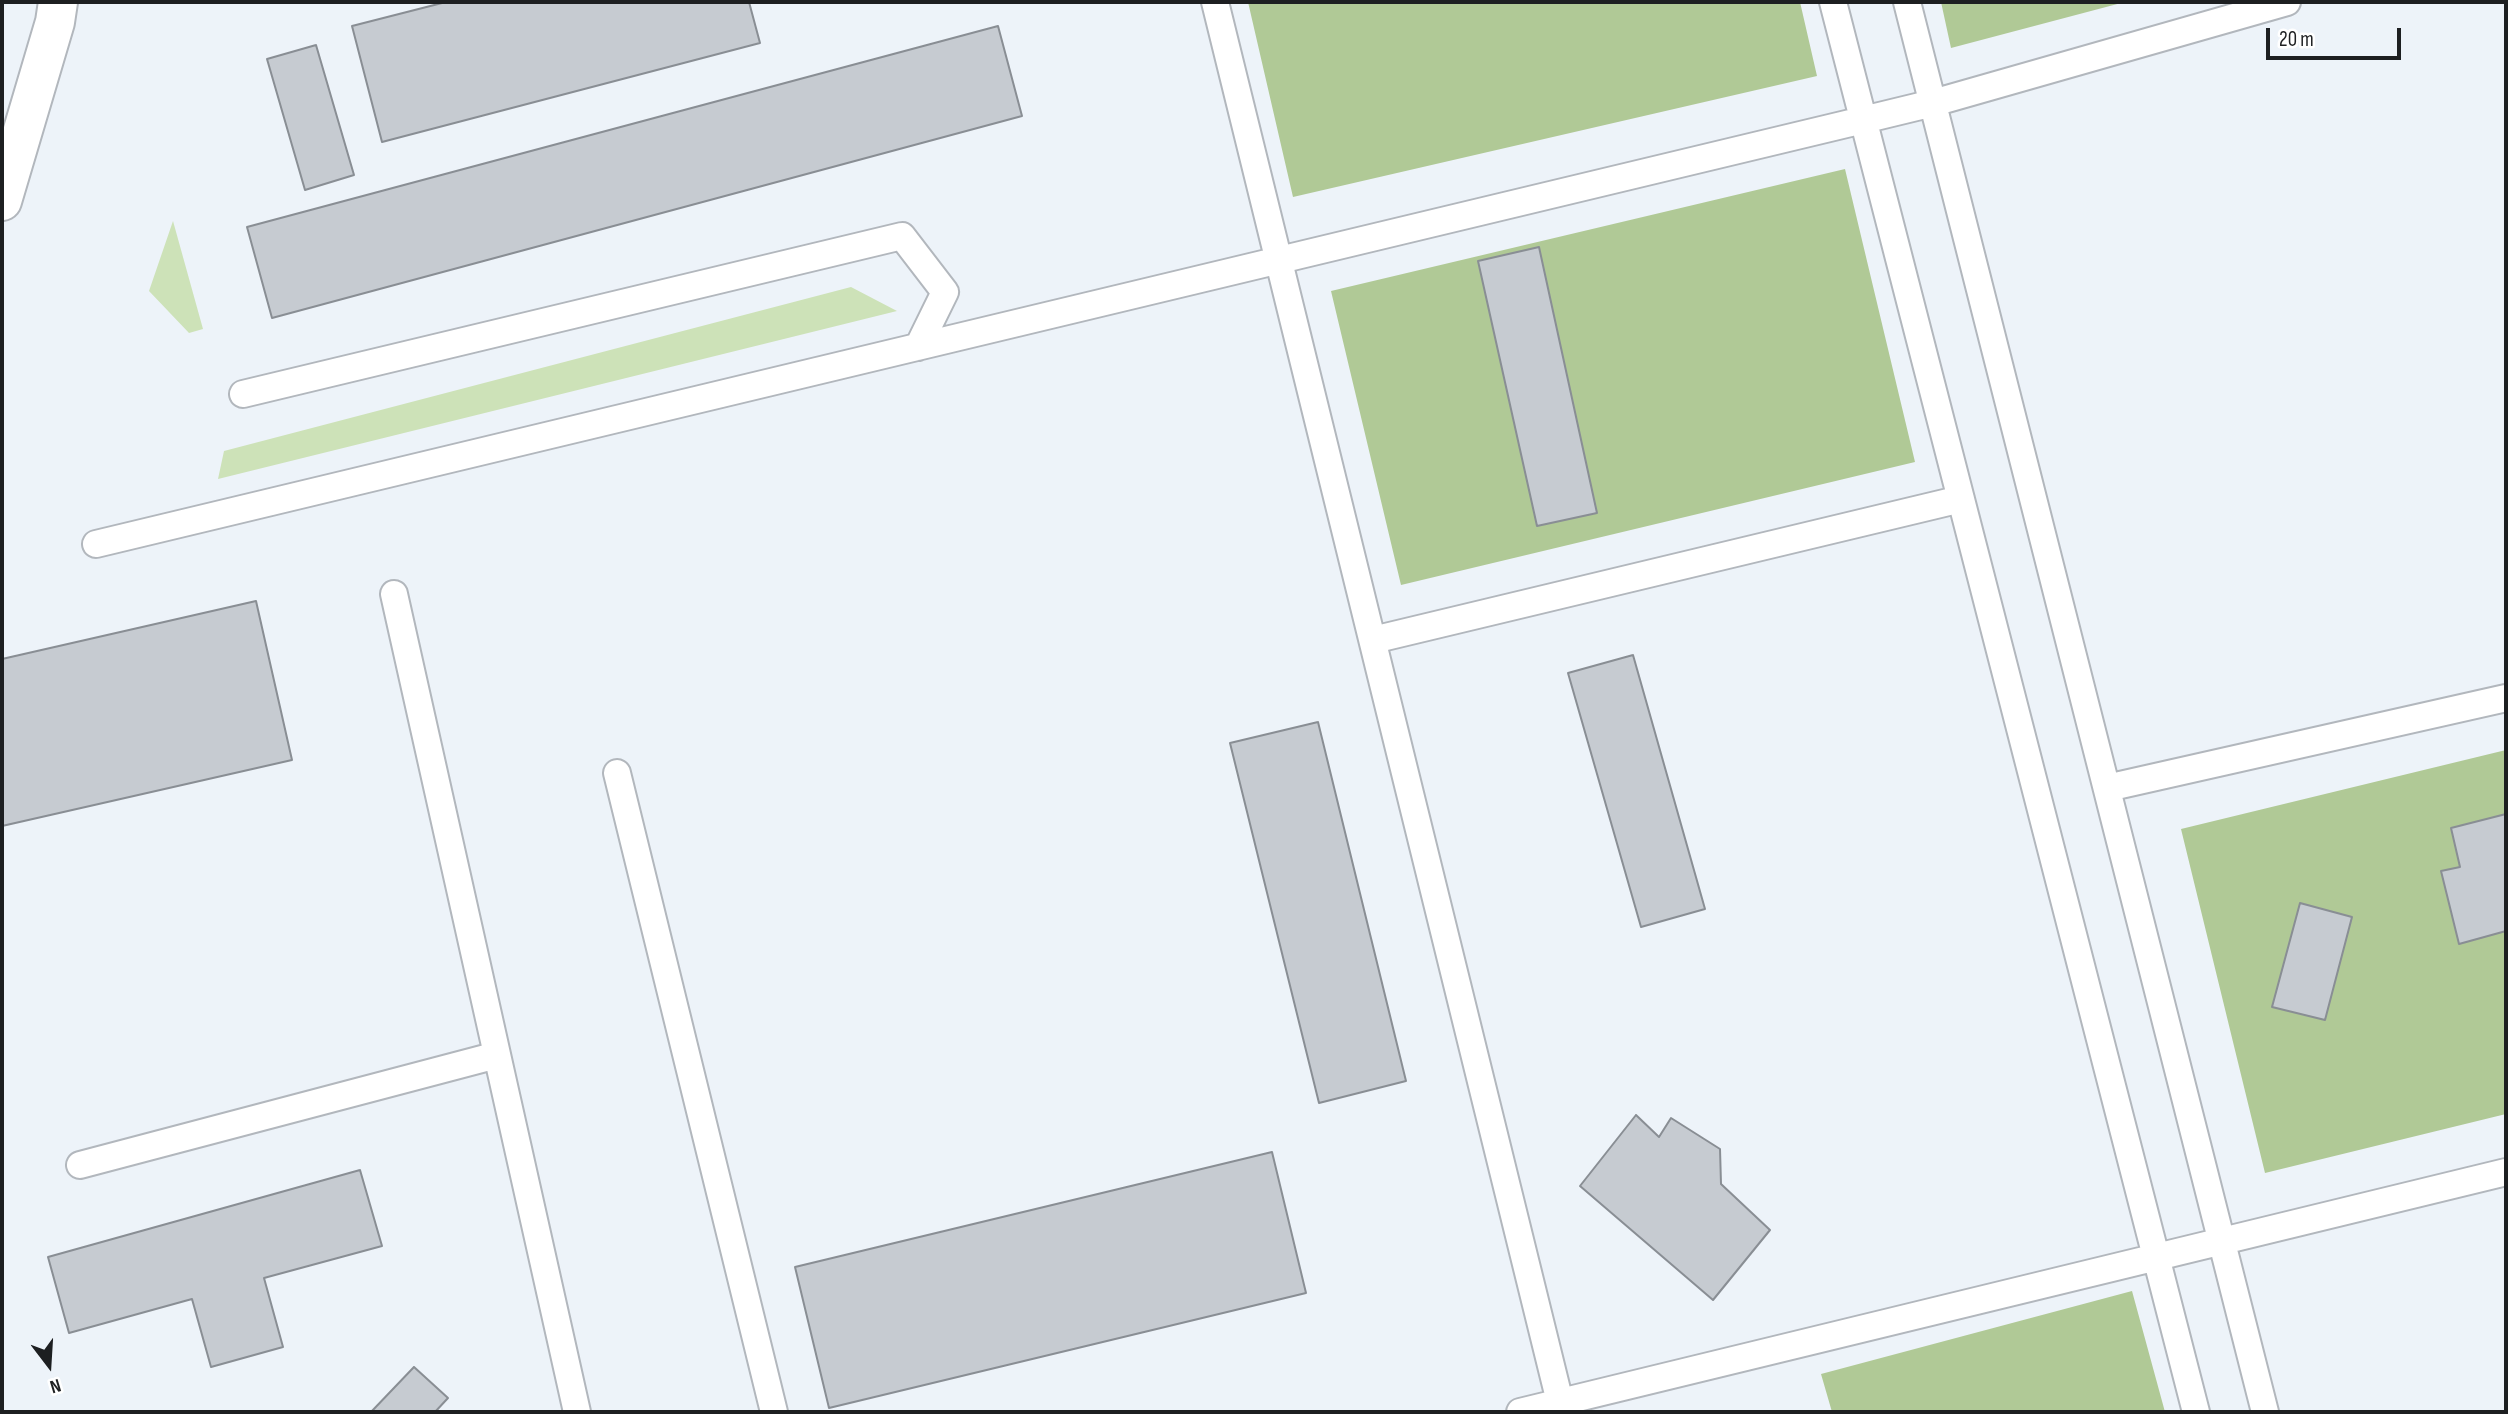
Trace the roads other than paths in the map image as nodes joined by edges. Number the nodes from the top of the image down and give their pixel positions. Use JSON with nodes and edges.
{"nodes":[{"id":1,"x":58,"y":2,"type":"edge"},
{"id":2,"x":1215,"y":2,"type":"edge"},
{"id":3,"x":1833,"y":2,"type":"edge"},
{"id":4,"x":1907,"y":2,"type":"edge"},
{"id":5,"x":2287,"y":2,"type":"edge"},
{"id":6,"x":1933,"y":103,"type":"junction"},
{"id":7,"x":1863,"y":120,"type":"junction"},
{"id":8,"x":2,"y":201,"type":"edge"},
{"id":9,"x":1279,"y":260,"type":"junction"},
{"id":10,"x":918,"y":347,"type":"junction"},
{"id":11,"x":243,"y":394,"type":"dead end"},
{"id":12,"x":1962,"y":499,"type":"junction"},
{"id":13,"x":96,"y":544,"type":"dead end"},
{"id":14,"x":394,"y":594,"type":"dead end"},
{"id":15,"x":1373,"y":640,"type":"junction"},
{"id":16,"x":2506,"y":698,"type":"edge"},
{"id":17,"x":617,"y":773,"type":"dead end"},
{"id":18,"x":2107,"y":788,"type":"junction"},
{"id":19,"x":497,"y":1055,"type":"junction"},
{"id":20,"x":80,"y":1165,"type":"dead end"},
{"id":21,"x":2506,"y":1172,"type":"edge"},
{"id":22,"x":2222,"y":1241,"type":"junction"},
{"id":23,"x":2157,"y":1257,"type":"junction"},
{"id":24,"x":1560,"y":1402,"type":"junction"},
{"id":25,"x":577,"y":1412,"type":"edge"},
{"id":26,"x":774,"y":1412,"type":"edge"},
{"id":27,"x":1520,"y":1412,"type":"edge"},
{"id":28,"x":2196,"y":1412,"type":"edge"},
{"id":29,"x":2265,"y":1412,"type":"edge"}],
"edges":[{"from":1,"to":8,"type":"main road"},
{"from":2,"to":9,"type":"lane"},
{"from":3,"to":7,"type":"lane"},
{"from":4,"to":6,"type":"lane"},
{"from":5,"to":6,"type":"lane"},
{"from":6,"to":7,"type":"lane"},
{"from":6,"to":18,"type":"lane"},
{"from":7,"to":9,"type":"lane"},
{"from":7,"to":12,"type":"lane"},
{"from":9,"to":10,"type":"lane"},
{"from":9,"to":15,"type":"lane"},
{"from":10,"to":11,"type":"lane"},
{"from":10,"to":13,"type":"lane"},
{"from":12,"to":15,"type":"lane"},
{"from":12,"to":23,"type":"lane"},
{"from":14,"to":19,"type":"lane"},
{"from":15,"to":24,"type":"lane"},
{"from":16,"to":18,"type":"lane"},
{"from":17,"to":26,"type":"lane"},
{"from":18,"to":22,"type":"lane"},
{"from":19,"to":20,"type":"lane"},
{"from":19,"to":25,"type":"lane"},
{"from":21,"to":22,"type":"lane"},
{"from":22,"to":23,"type":"lane"},
{"from":22,"to":29,"type":"lane"},
{"from":23,"to":24,"type":"lane"},
{"from":23,"to":28,"type":"lane"},
{"from":24,"to":27,"type":"lane"}]}
